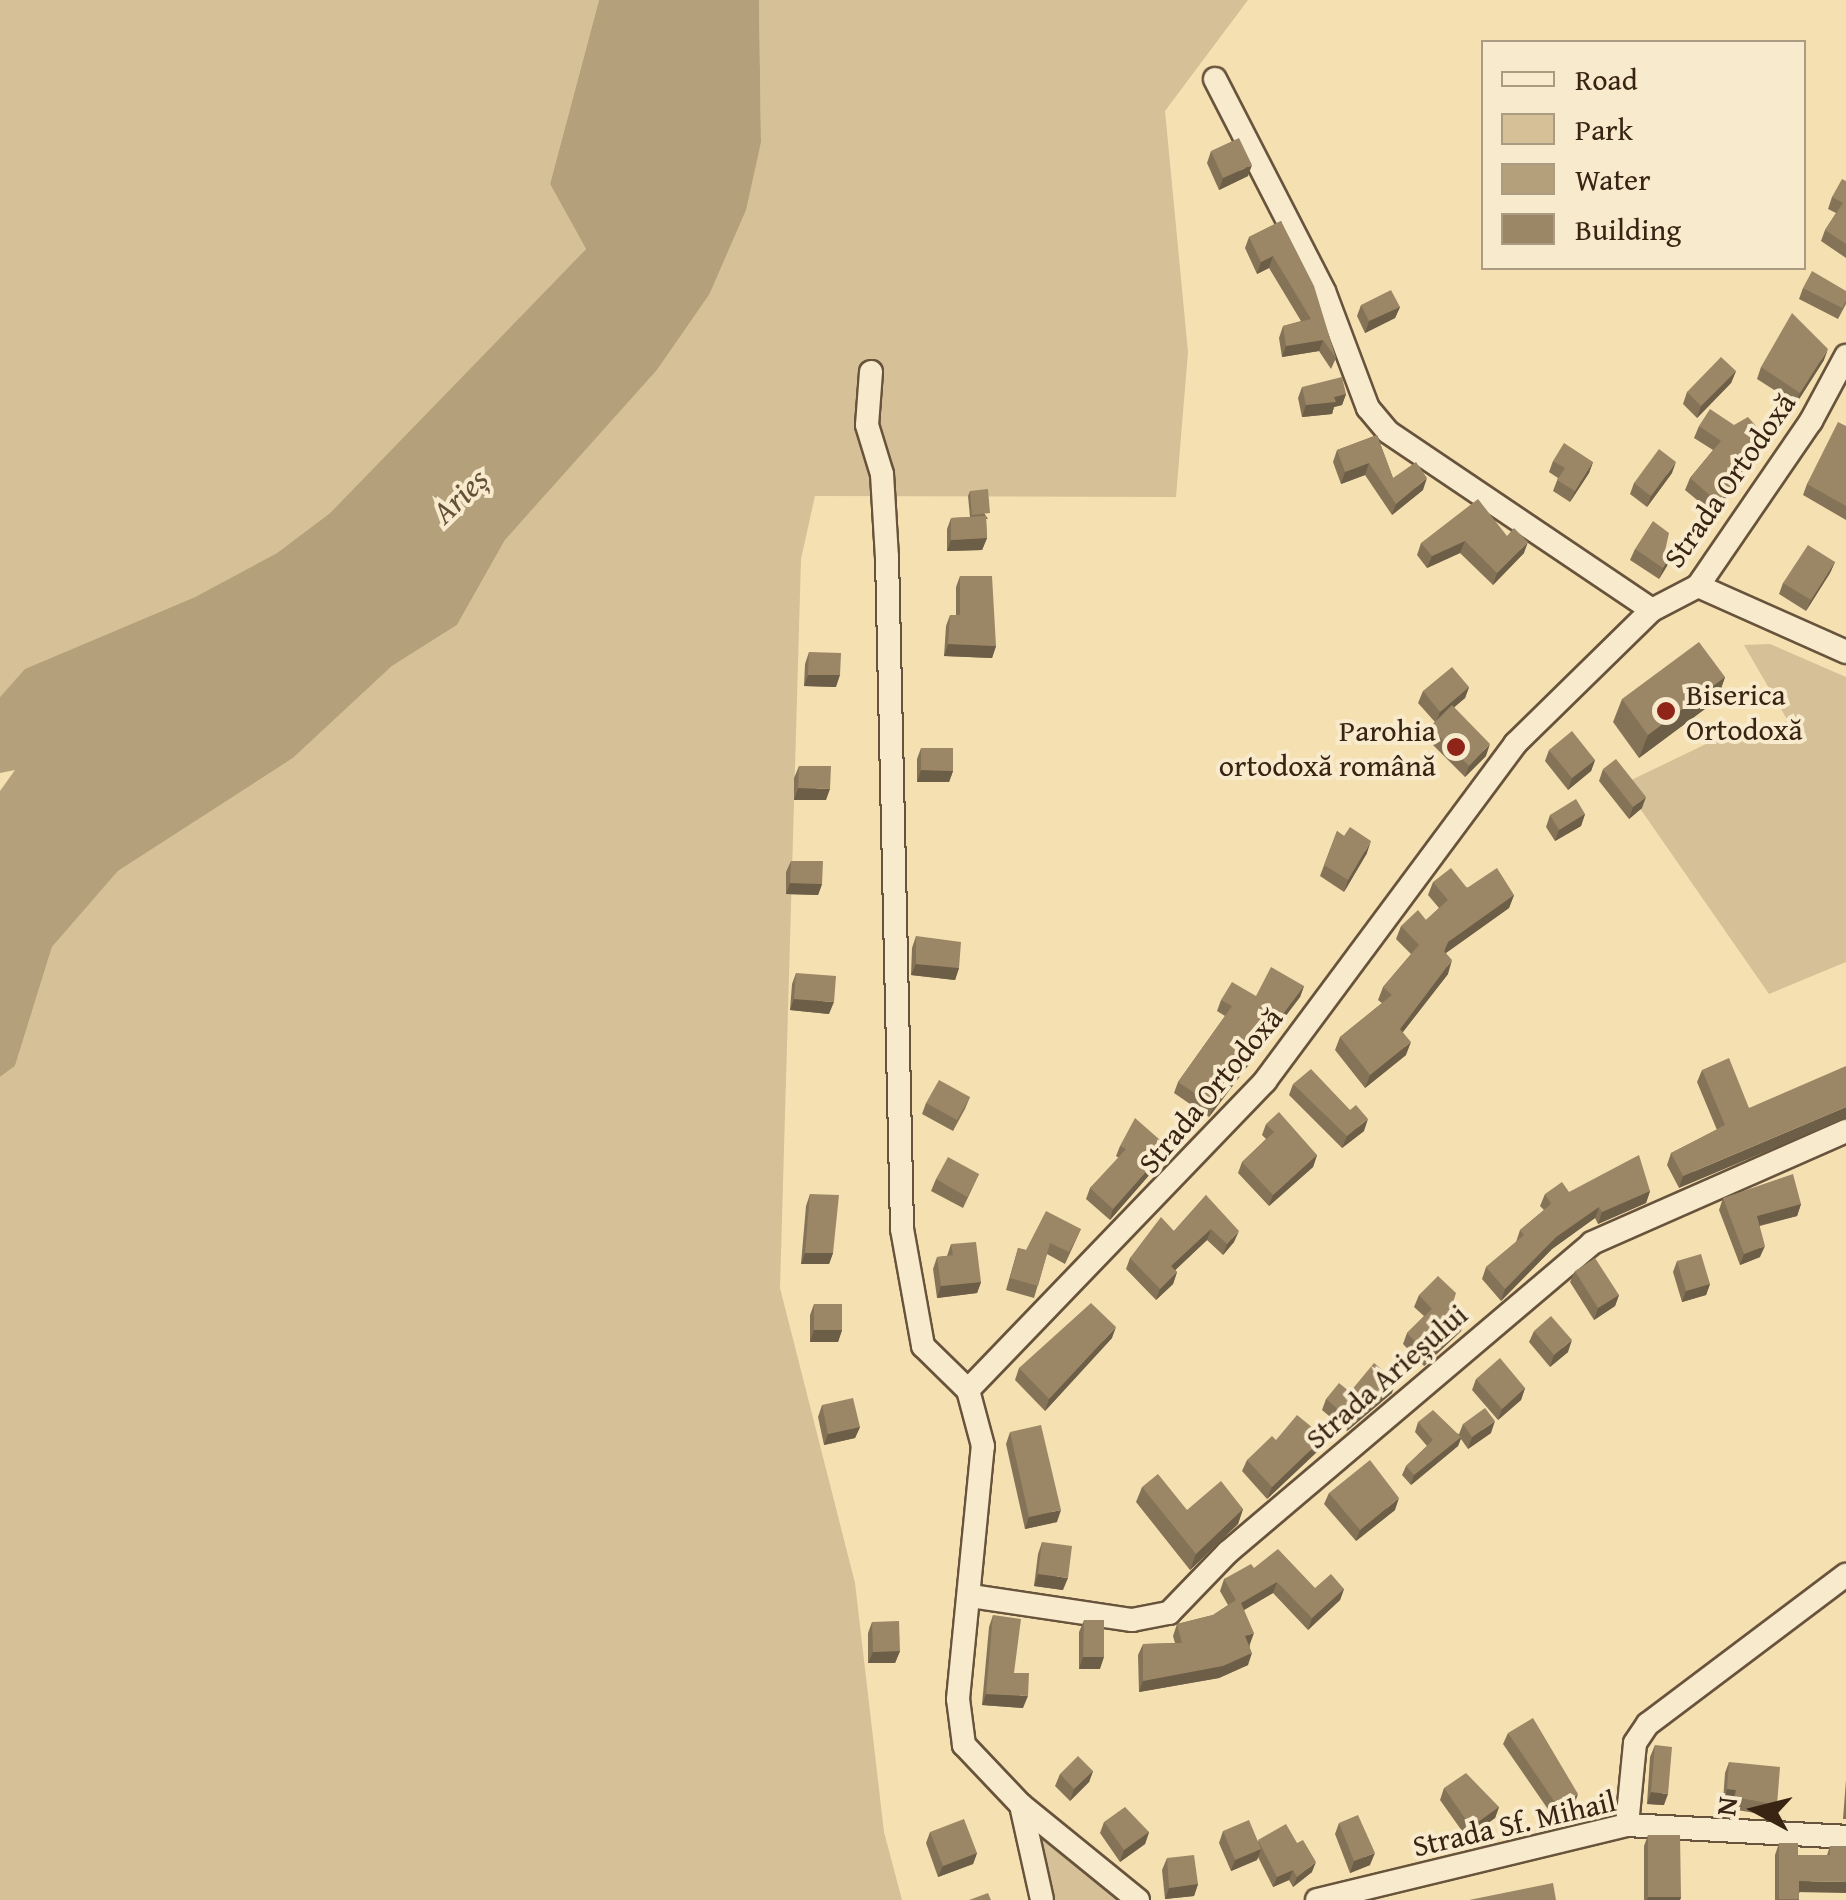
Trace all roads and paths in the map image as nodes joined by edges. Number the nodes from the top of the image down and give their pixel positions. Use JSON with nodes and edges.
{"nodes":[{"id":1,"x":1215,"y":78,"type":"dead end"},
{"id":2,"x":1846,"y":356,"type":"edge"},
{"id":3,"x":871,"y":372,"type":"dead end"},
{"id":4,"x":1698,"y":586,"type":"junction"},
{"id":5,"x":1652,"y":610,"type":"junction"},
{"id":6,"x":1846,"y":652,"type":"edge"},
{"id":7,"x":1846,"y":1131,"type":"edge"},
{"id":8,"x":968,"y":1390,"type":"junction"},
{"id":9,"x":1846,"y":1575,"type":"edge"},
{"id":10,"x":971,"y":1596,"type":"junction"},
{"id":11,"x":1022,"y":1805,"type":"junction"},
{"id":12,"x":1627,"y":1825,"type":"junction"},
{"id":13,"x":1846,"y":1836,"type":"edge"},
{"id":14,"x":1042,"y":1900,"type":"edge"},
{"id":15,"x":1138,"y":1900,"type":"edge"},
{"id":16,"x":1318,"y":1900,"type":"edge"}],
"edges":[{"from":1,"to":5,"type":"street"},
{"from":2,"to":4,"type":"street","name":"Strada Ortodoxă"},
{"from":3,"to":8,"type":"street"},
{"from":4,"to":5,"type":"street","name":"Strada Ortodoxă"},
{"from":4,"to":6,"type":"street"},
{"from":5,"to":8,"type":"street","name":"Strada Ortodoxă"},
{"from":7,"to":10,"type":"street","name":"Strada Arieșului"},
{"from":8,"to":10,"type":"street"},
{"from":9,"to":12,"type":"street"},
{"from":10,"to":11,"type":"street"},
{"from":11,"to":14,"type":"street"},
{"from":11,"to":15,"type":"street"},
{"from":12,"to":13,"type":"street","name":"Strada Sf. Mihail"},
{"from":12,"to":16,"type":"street","name":"Strada Sf. Mihail"}]}
